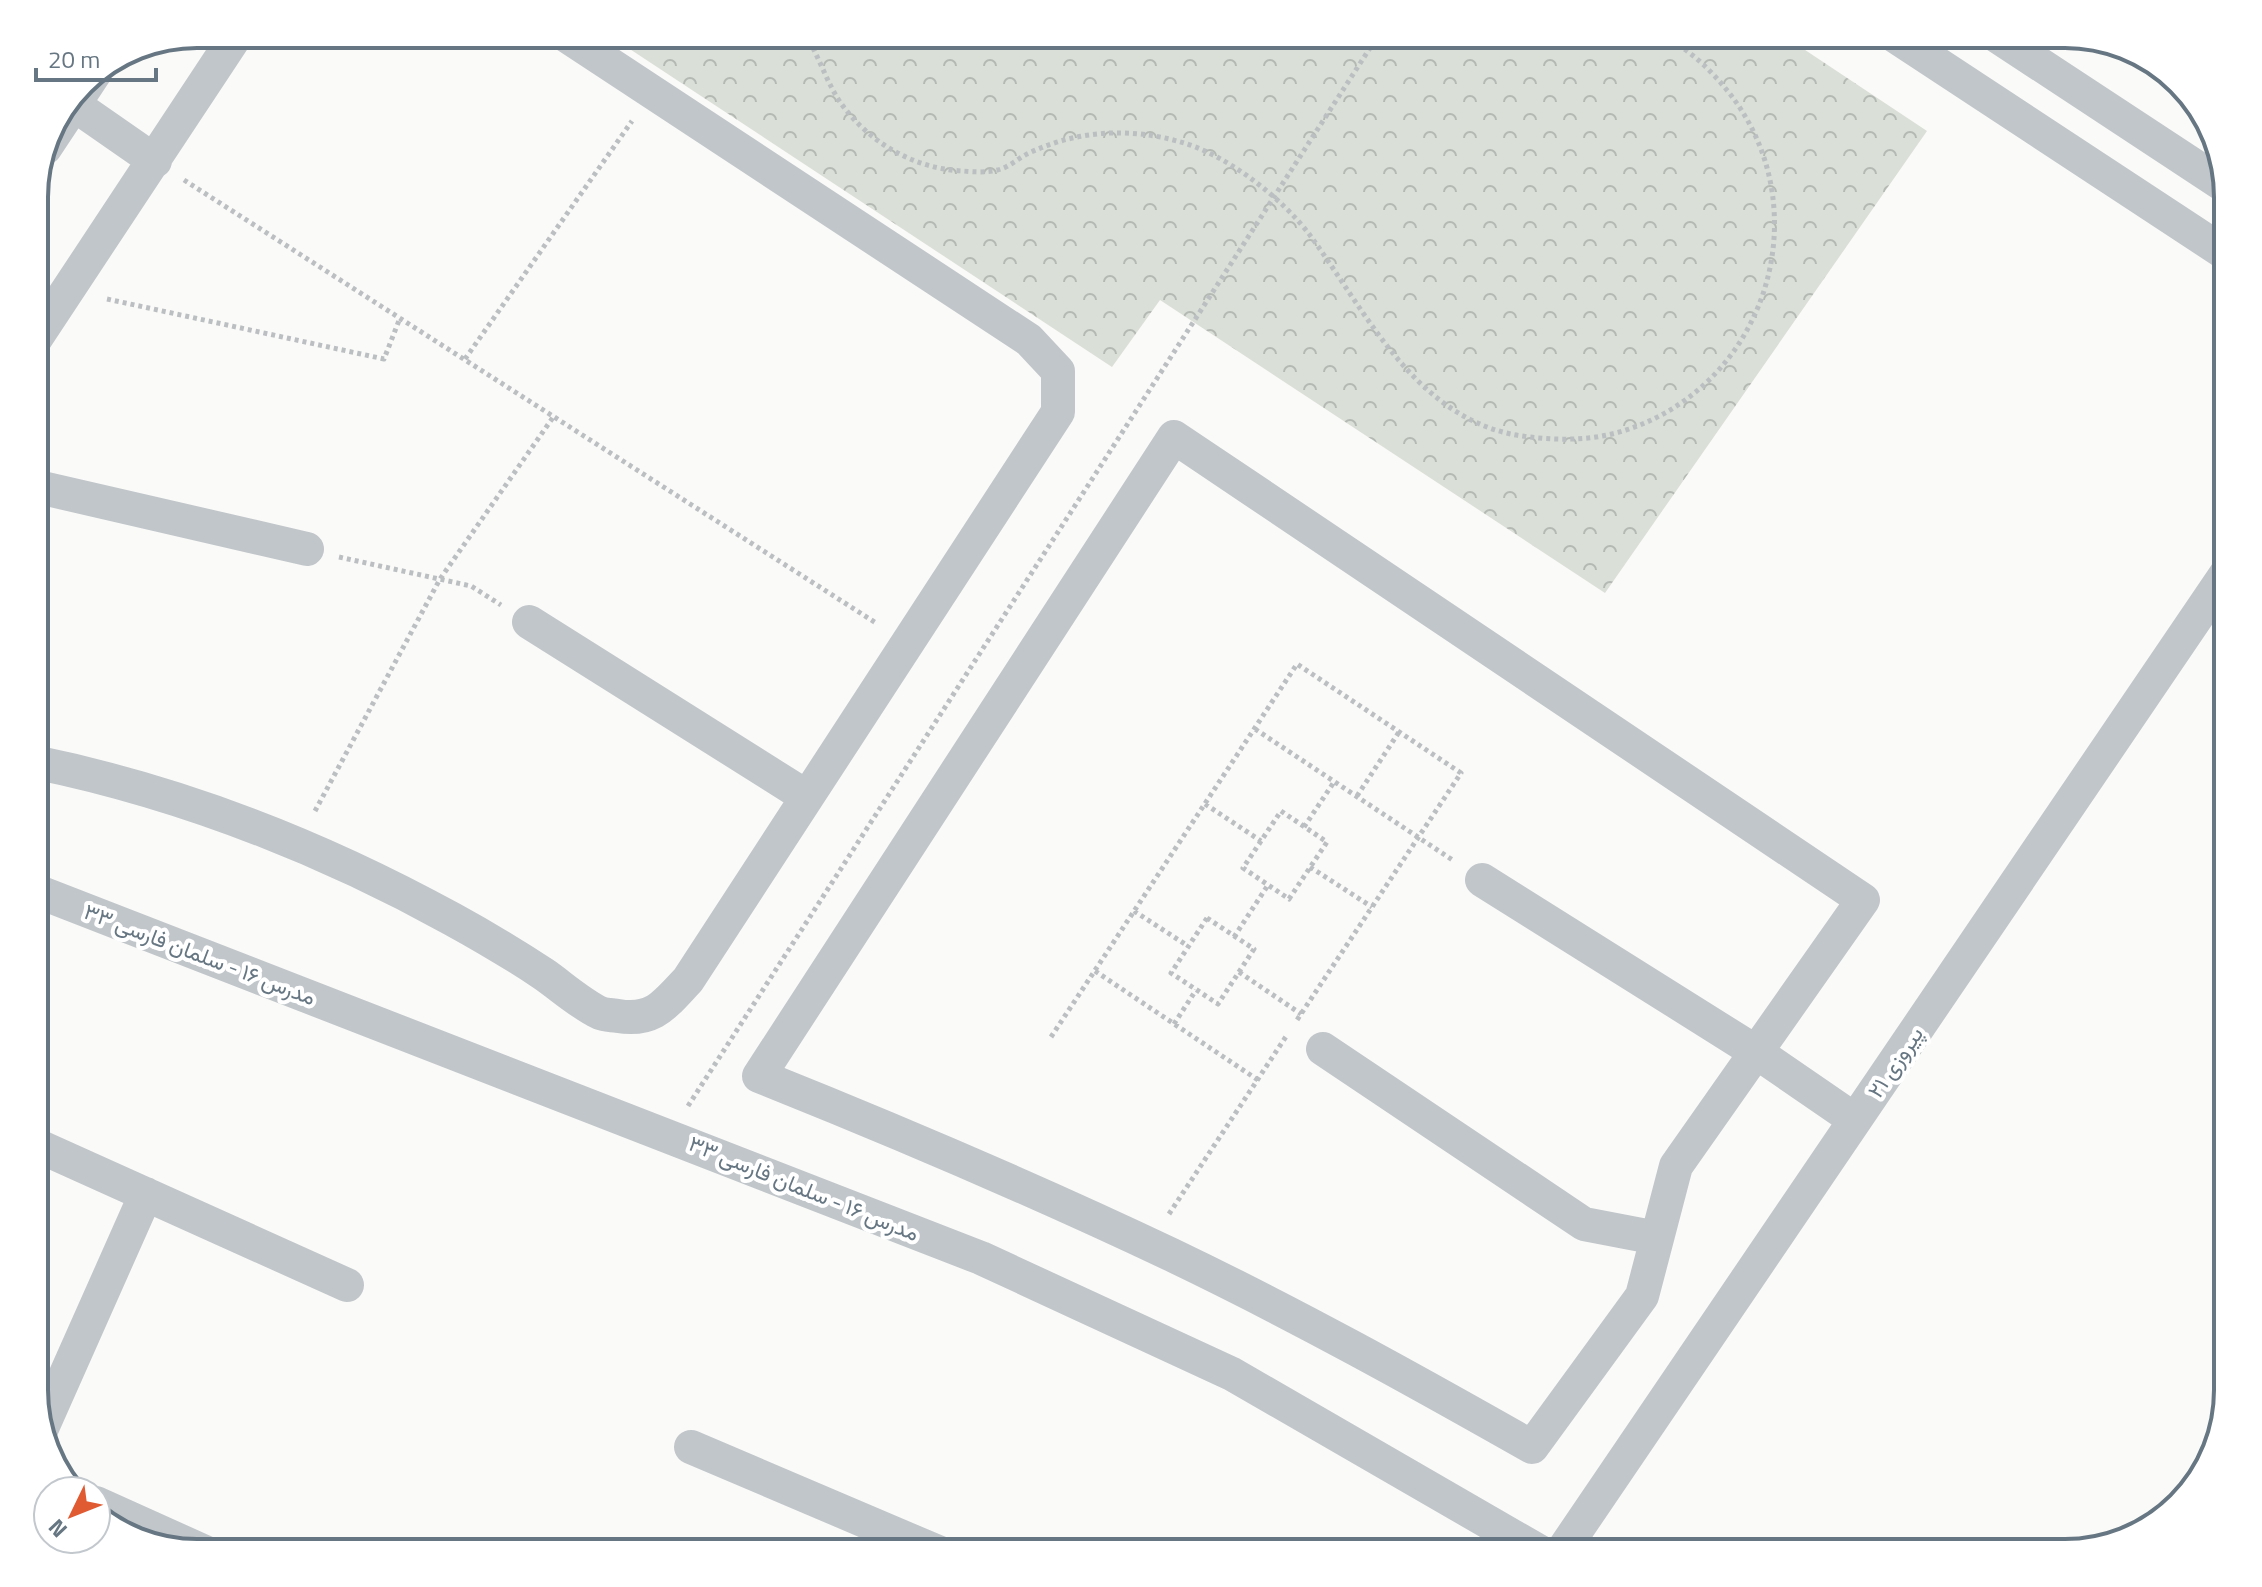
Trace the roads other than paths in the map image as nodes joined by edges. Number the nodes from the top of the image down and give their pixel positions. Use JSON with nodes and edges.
{"nodes":[{"id":1,"x":228,"y":48,"type":"edge"},
{"id":2,"x":585,"y":48,"type":"edge"},
{"id":3,"x":1913,"y":48,"type":"edge"},
{"id":4,"x":2015,"y":48,"type":"edge"},
{"id":5,"x":78,"y":107,"type":"edge"},
{"id":6,"x":155,"y":161,"type":"junction"},
{"id":7,"x":2213,"y":178,"type":"edge"},
{"id":8,"x":2214,"y":246,"type":"edge"},
{"id":9,"x":48,"y":320,"type":"edge"},
{"id":10,"x":48,"y":489,"type":"edge"},
{"id":11,"x":307,"y":549,"type":"road end"},
{"id":12,"x":2214,"y":592,"type":"edge"},
{"id":13,"x":529,"y":622,"type":"road end"},
{"id":14,"x":48,"y":765,"type":"edge"},
{"id":15,"x":807,"y":797,"type":"junction"},
{"id":16,"x":1482,"y":880,"type":"road end"},
{"id":17,"x":48,"y":895,"type":"edge"},
{"id":18,"x":1323,"y":1049,"type":"dead end"},
{"id":19,"x":1756,"y":1052,"type":"junction"},
{"id":20,"x":1855,"y":1120,"type":"junction"},
{"id":21,"x":48,"y":1150,"type":"edge"},
{"id":22,"x":146,"y":1194,"type":"junction"},
{"id":23,"x":1657,"y":1238,"type":"junction"},
{"id":24,"x":347,"y":1285,"type":"dead end"},
{"id":25,"x":50,"y":1411,"type":"edge"},
{"id":26,"x":691,"y":1447,"type":"dead end"},
{"id":27,"x":112,"y":1510,"type":"edge"},
{"id":28,"x":170,"y":1536,"type":"edge"},
{"id":29,"x":888,"y":1539,"type":"edge"},
{"id":30,"x":1518,"y":1539,"type":"edge"},
{"id":31,"x":1571,"y":1539,"type":"edge"}],
"edges":[{"from":1,"to":6,"type":"street"},
{"from":2,"to":15,"type":"street"},
{"from":3,"to":8,"type":"street"},
{"from":4,"to":7,"type":"street"},
{"from":5,"to":6,"type":"street"},
{"from":6,"to":9,"type":"street"},
{"from":10,"to":11,"type":"street"},
{"from":12,"to":20,"type":"street","name":"پیروزی ۲۱"},
{"from":13,"to":15,"type":"street"},
{"from":14,"to":15,"type":"street"},
{"from":16,"to":19,"type":"street"},
{"from":17,"to":30,"type":"street","name":"مدرس ۱۶ - سلمان فارسی ۳۳"},
{"from":18,"to":23,"type":"street"},
{"from":19,"to":20,"type":"street"},
{"from":19,"to":23,"type":"street"},
{"from":19,"to":23,"type":"street"},
{"from":20,"to":31,"type":"street","name":"پیروزی ۲۱"},
{"from":21,"to":22,"type":"street"},
{"from":22,"to":24,"type":"street"},
{"from":22,"to":25,"type":"street"},
{"from":26,"to":29,"type":"street"},
{"from":27,"to":28,"type":"street"}]}
